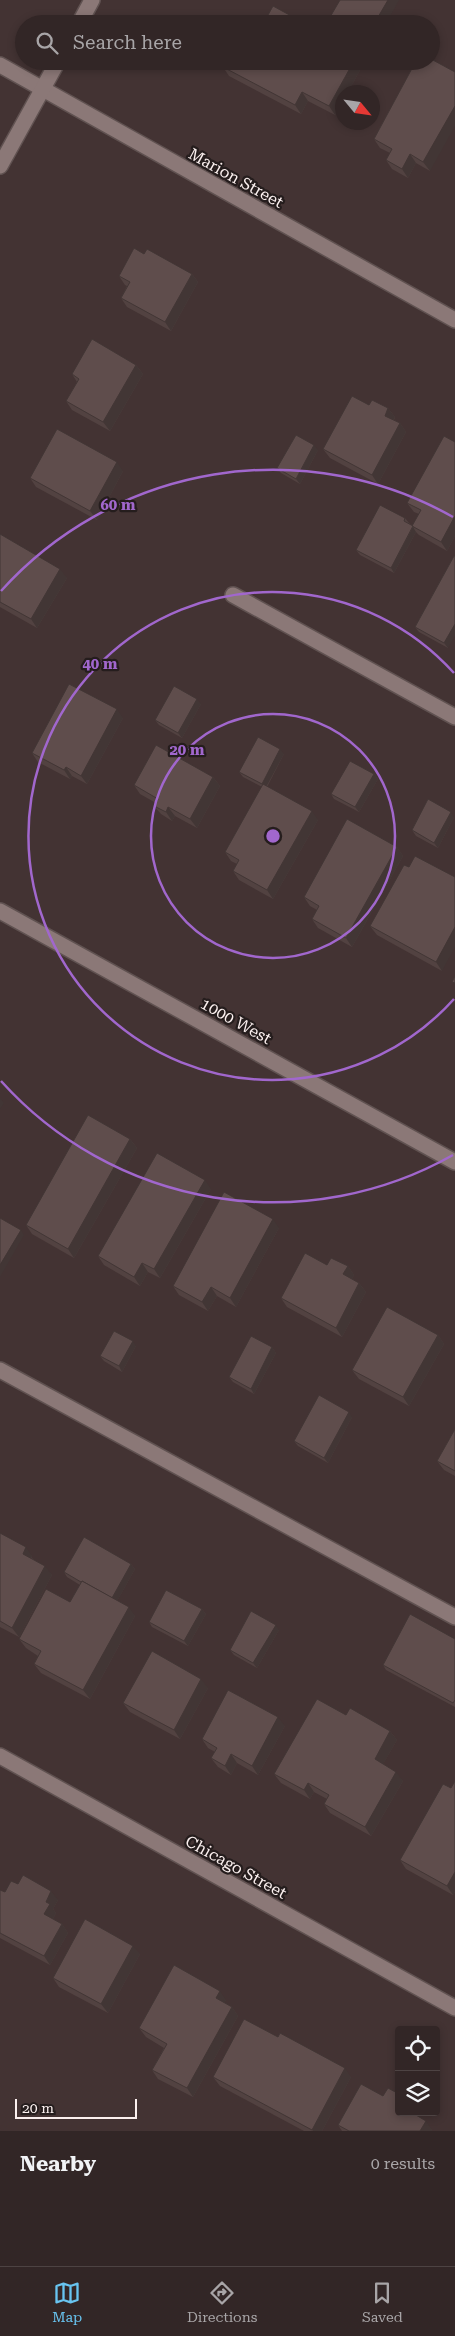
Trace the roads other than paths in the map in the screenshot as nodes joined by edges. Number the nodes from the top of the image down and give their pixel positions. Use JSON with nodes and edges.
{"nodes":[{"id":1,"x":92,"y":0,"type":"edge"},
{"id":2,"x":84,"y":15,"type":"edge"},
{"id":3,"x":0,"y":66,"type":"edge"},
{"id":4,"x":53,"y":70,"type":"edge"},
{"id":5,"x":42,"y":89,"type":"junction"},
{"id":6,"x":0,"y":166,"type":"edge"},
{"id":7,"x":455,"y":320,"type":"edge"},
{"id":8,"x":232,"y":595,"type":"dead end"},
{"id":9,"x":455,"y":716,"type":"edge"},
{"id":10,"x":0,"y":911,"type":"edge"},
{"id":11,"x":455,"y":1162,"type":"edge"},
{"id":12,"x":0,"y":1370,"type":"edge"},
{"id":13,"x":455,"y":1617,"type":"edge"},
{"id":14,"x":0,"y":1756,"type":"edge"},
{"id":15,"x":455,"y":2008,"type":"edge"}],
"edges":[{"from":1,"to":2,"type":"street"},
{"from":3,"to":5,"type":"street","name":"Marion Street"},
{"from":4,"to":5,"type":"street"},
{"from":5,"to":6,"type":"street"},
{"from":5,"to":7,"type":"street","name":"Marion Street"},
{"from":8,"to":9,"type":"street"},
{"from":10,"to":11,"type":"street","name":"1000 West"},
{"from":12,"to":13,"type":"street"},
{"from":14,"to":15,"type":"street","name":"Chicago Street"}]}
